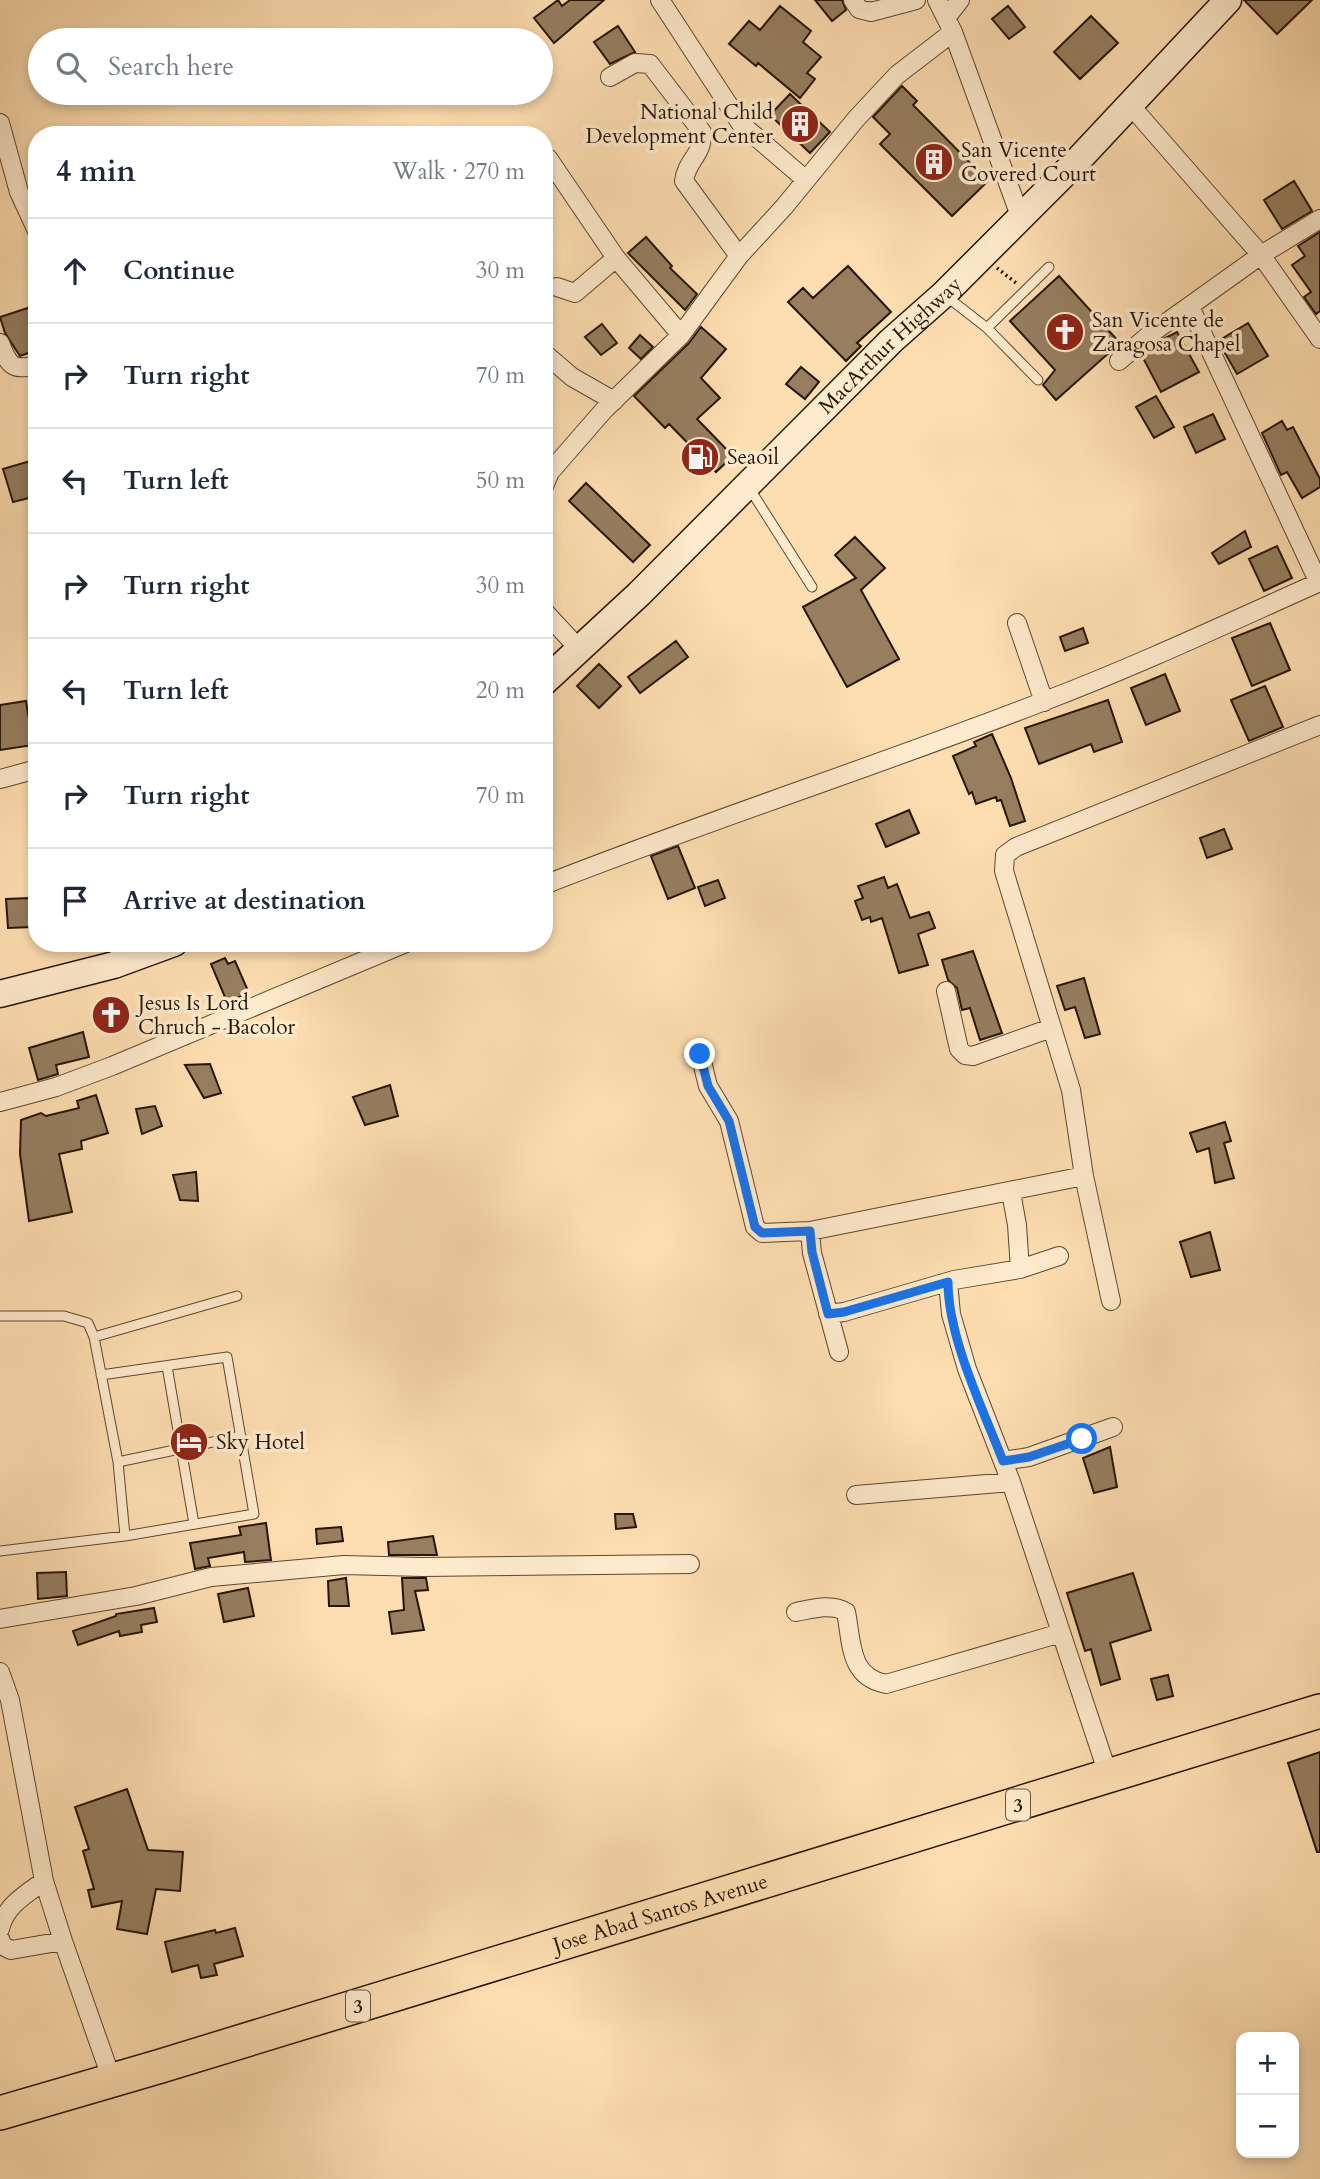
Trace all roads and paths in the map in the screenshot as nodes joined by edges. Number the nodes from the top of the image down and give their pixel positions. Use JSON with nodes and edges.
{"nodes":[{"id":1,"x":660,"y":0,"type":"edge"},
{"id":2,"x":853,"y":0,"type":"edge"},
{"id":3,"x":916,"y":0,"type":"edge"},
{"id":4,"x":937,"y":0,"type":"edge"},
{"id":5,"x":960,"y":0,"type":"edge"},
{"id":6,"x":1228,"y":0,"type":"edge"},
{"id":7,"x":949,"y":25,"type":"junction"},
{"id":8,"x":610,"y":77,"type":"dead end"},
{"id":9,"x":1131,"y":106,"type":"junction"},
{"id":10,"x":0,"y":123,"type":"edge"},
{"id":11,"x":553,"y":165,"type":"edge"},
{"id":12,"x":806,"y":180,"type":"junction"},
{"id":13,"x":28,"y":211,"type":"edge"},
{"id":14,"x":1020,"y":216,"type":"junction"},
{"id":15,"x":1320,"y":219,"type":"edge"},
{"id":16,"x":982,"y":255,"type":"junction"},
{"id":17,"x":1261,"y":255,"type":"junction"},
{"id":18,"x":739,"y":256,"type":"junction"},
{"id":19,"x":616,"y":258,"type":"junction"},
{"id":20,"x":1049,"y":267,"type":"dead end"},
{"id":21,"x":556,"y":287,"type":"dead end"},
{"id":22,"x":1026,"y":290,"type":"junction"},
{"id":23,"x":944,"y":294,"type":"junction"},
{"id":24,"x":1190,"y":307,"type":"junction"},
{"id":25,"x":987,"y":328,"type":"junction"},
{"id":26,"x":681,"y":335,"type":"junction"},
{"id":27,"x":1320,"y":339,"type":"edge"},
{"id":28,"x":0,"y":344,"type":"edge"},
{"id":29,"x":553,"y":361,"type":"edge"},
{"id":30,"x":1119,"y":361,"type":"dead end"},
{"id":31,"x":28,"y":367,"type":"edge"},
{"id":32,"x":1038,"y":380,"type":"dead end"},
{"id":33,"x":614,"y":401,"type":"junction"},
{"id":34,"x":553,"y":469,"type":"edge"},
{"id":35,"x":747,"y":485,"type":"junction"},
{"id":36,"x":1319,"y":582,"type":"edge"},
{"id":37,"x":812,"y":587,"type":"dead end"},
{"id":38,"x":553,"y":621,"type":"edge"},
{"id":39,"x":1017,"y":623,"type":"dead end"},
{"id":40,"x":580,"y":650,"type":"junction"},
{"id":41,"x":553,"y":673,"type":"edge"},
{"id":42,"x":1044,"y":702,"type":"junction"},
{"id":43,"x":1320,"y":725,"type":"edge"},
{"id":44,"x":28,"y":771,"type":"edge"},
{"id":45,"x":0,"y":779,"type":"edge"},
{"id":46,"x":553,"y":881,"type":"edge"},
{"id":47,"x":149,"y":952,"type":"edge"},
{"id":48,"x":385,"y":952,"type":"edge"},
{"id":49,"x":946,"y":991,"type":"dead end"},
{"id":50,"x":0,"y":994,"type":"edge"},
{"id":51,"x":1051,"y":1028,"type":"junction"},
{"id":52,"x":700,"y":1054,"type":"dead end"},
{"id":53,"x":0,"y":1102,"type":"edge"},
{"id":54,"x":1084,"y":1176,"type":"junction"},
{"id":55,"x":1010,"y":1192,"type":"junction"},
{"id":56,"x":810,"y":1231,"type":"junction"},
{"id":57,"x":1059,"y":1256,"type":"dead end"},
{"id":58,"x":1020,"y":1269,"type":"junction"},
{"id":59,"x":948,"y":1282,"type":"junction"},
{"id":60,"x":237,"y":1297,"type":"dead end"},
{"id":61,"x":1111,"y":1301,"type":"dead end"},
{"id":62,"x":828,"y":1314,"type":"junction"},
{"id":63,"x":0,"y":1316,"type":"edge"},
{"id":64,"x":94,"y":1337,"type":"junction"},
{"id":65,"x":839,"y":1352,"type":"dead end"},
{"id":66,"x":167,"y":1366,"type":"junction"},
{"id":67,"x":101,"y":1375,"type":"junction"},
{"id":68,"x":1113,"y":1427,"type":"dead end"},
{"id":69,"x":241,"y":1436,"type":"junction"},
{"id":70,"x":181,"y":1449,"type":"junction"},
{"id":71,"x":1003,"y":1461,"type":"junction"},
{"id":72,"x":118,"y":1462,"type":"junction"},
{"id":73,"x":1011,"y":1482,"type":"junction"},
{"id":74,"x":856,"y":1494,"type":"dead end"},
{"id":75,"x":194,"y":1524,"type":"junction"},
{"id":76,"x":125,"y":1536,"type":"junction"},
{"id":77,"x":0,"y":1551,"type":"edge"},
{"id":78,"x":690,"y":1564,"type":"dead end"},
{"id":79,"x":796,"y":1612,"type":"dead end"},
{"id":80,"x":0,"y":1619,"type":"edge"},
{"id":81,"x":1061,"y":1633,"type":"junction"},
{"id":82,"x":0,"y":1672,"type":"edge"},
{"id":83,"x":1320,"y":1711,"type":"edge"},
{"id":84,"x":1109,"y":1777,"type":"junction"},
{"id":85,"x":44,"y":1881,"type":"junction"},
{"id":86,"x":0,"y":1929,"type":"edge"},
{"id":87,"x":0,"y":1939,"type":"edge"},
{"id":88,"x":63,"y":1941,"type":"junction"},
{"id":89,"x":112,"y":2080,"type":"junction"},
{"id":90,"x":0,"y":2113,"type":"edge"}],
"edges":[{"from":1,"to":12,"type":"street"},
{"from":2,"to":3,"type":"street"},
{"from":4,"to":7,"type":"street"},
{"from":5,"to":7,"type":"street"},
{"from":6,"to":9,"type":"main road","name":"MacArthur Highway"},
{"from":7,"to":12,"type":"street"},
{"from":7,"to":14,"type":"street"},
{"from":8,"to":18,"type":"street"},
{"from":9,"to":14,"type":"main road","name":"MacArthur Highway"},
{"from":9,"to":17,"type":"street"},
{"from":10,"to":13,"type":"street"},
{"from":11,"to":19,"type":"street"},
{"from":12,"to":18,"type":"street"},
{"from":14,"to":16,"type":"main road","name":"MacArthur Highway"},
{"from":15,"to":17,"type":"street"},
{"from":16,"to":22,"type":"path"},
{"from":16,"to":23,"type":"main road","name":"MacArthur Highway"},
{"from":17,"to":24,"type":"street"},
{"from":17,"to":27,"type":"street"},
{"from":18,"to":26,"type":"street"},
{"from":19,"to":21,"type":"street"},
{"from":19,"to":26,"type":"street"},
{"from":20,"to":22,"type":"lane"},
{"from":22,"to":25,"type":"lane"},
{"from":23,"to":25,"type":"lane"},
{"from":23,"to":35,"type":"main road","name":"MacArthur Highway"},
{"from":24,"to":30,"type":"street"},
{"from":24,"to":36,"type":"street"},
{"from":25,"to":32,"type":"lane"},
{"from":26,"to":33,"type":"street"},
{"from":28,"to":31,"type":"street"},
{"from":29,"to":33,"type":"street"},
{"from":33,"to":34,"type":"street"},
{"from":35,"to":37,"type":"lane"},
{"from":35,"to":40,"type":"main road","name":"MacArthur Highway"},
{"from":36,"to":42,"type":"street"},
{"from":38,"to":40,"type":"street"},
{"from":39,"to":42,"type":"street"},
{"from":40,"to":41,"type":"main road","name":"MacArthur Highway"},
{"from":42,"to":46,"type":"street"},
{"from":43,"to":51,"type":"street"},
{"from":44,"to":45,"type":"street"},
{"from":47,"to":50,"type":"main road"},
{"from":48,"to":53,"type":"street"},
{"from":49,"to":51,"type":"street"},
{"from":51,"to":54,"type":"street"},
{"from":52,"to":56,"type":"street"},
{"from":54,"to":55,"type":"street"},
{"from":54,"to":61,"type":"street"},
{"from":55,"to":56,"type":"street"},
{"from":55,"to":58,"type":"street"},
{"from":56,"to":62,"type":"street"},
{"from":57,"to":58,"type":"street"},
{"from":58,"to":59,"type":"street"},
{"from":59,"to":62,"type":"street"},
{"from":59,"to":71,"type":"street"},
{"from":60,"to":64,"type":"lane"},
{"from":62,"to":65,"type":"street"},
{"from":63,"to":64,"type":"lane"},
{"from":64,"to":67,"type":"lane"},
{"from":66,"to":67,"type":"lane"},
{"from":66,"to":69,"type":"lane"},
{"from":66,"to":70,"type":"lane"},
{"from":67,"to":72,"type":"lane"},
{"from":68,"to":71,"type":"street"},
{"from":69,"to":70,"type":"lane"},
{"from":69,"to":75,"type":"lane"},
{"from":70,"to":72,"type":"lane"},
{"from":70,"to":75,"type":"lane"},
{"from":71,"to":73,"type":"street"},
{"from":72,"to":76,"type":"lane"},
{"from":73,"to":74,"type":"street"},
{"from":73,"to":81,"type":"street"},
{"from":75,"to":76,"type":"lane"},
{"from":76,"to":77,"type":"lane"},
{"from":78,"to":80,"type":"street"},
{"from":79,"to":81,"type":"street"},
{"from":81,"to":84,"type":"street"},
{"from":82,"to":85,"type":"street"},
{"from":83,"to":84,"type":"highway","name":"Jose Abad Santos Avenue","number":"3"},
{"from":84,"to":89,"type":"highway","name":"Jose Abad Santos Avenue","number":"3"},
{"from":85,"to":86,"type":"street"},
{"from":85,"to":88,"type":"street"},
{"from":87,"to":88,"type":"street"},
{"from":88,"to":89,"type":"street"},
{"from":89,"to":90,"type":"highway","name":"Jose Abad Santos Avenue","number":"3"}]}
